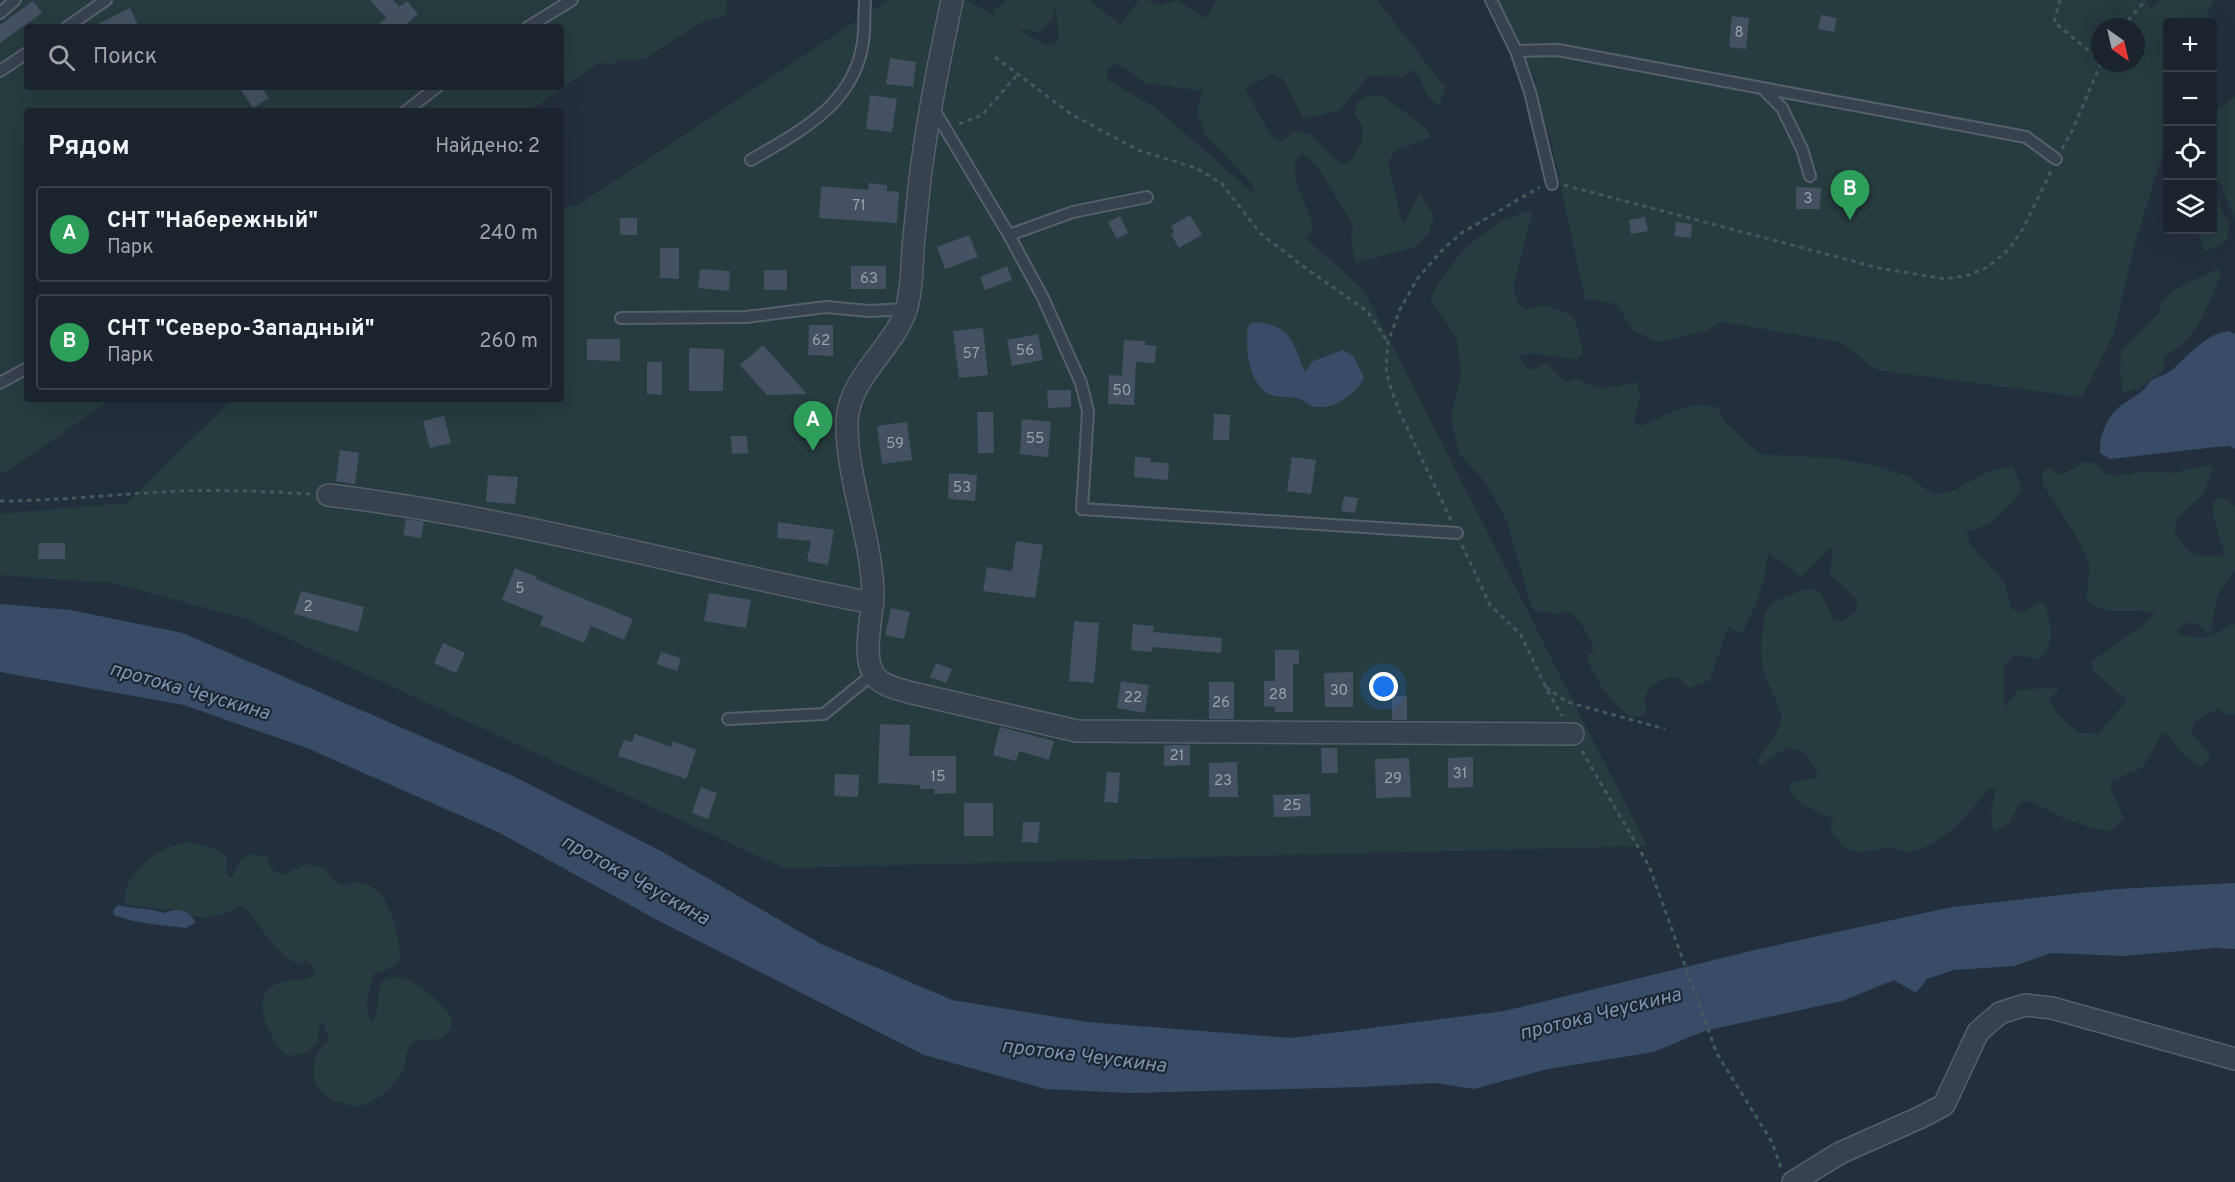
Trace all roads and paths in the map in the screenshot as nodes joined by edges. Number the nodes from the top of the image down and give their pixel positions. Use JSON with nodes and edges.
{"nodes":[{"id":1,"x":15,"y":0,"type":"edge"},
{"id":2,"x":106,"y":0,"type":"edge"},
{"id":3,"x":572,"y":0,"type":"edge"},
{"id":4,"x":865,"y":0,"type":"edge"},
{"id":5,"x":952,"y":0,"type":"edge"},
{"id":6,"x":1491,"y":0,"type":"edge"},
{"id":7,"x":2060,"y":0,"type":"edge"},
{"id":8,"x":2146,"y":0,"type":"edge"},
{"id":9,"x":0,"y":13,"type":"edge"},
{"id":10,"x":2130,"y":18,"type":"edge"},
{"id":11,"x":71,"y":24,"type":"edge"},
{"id":12,"x":533,"y":24,"type":"edge"},
{"id":13,"x":1516,"y":51,"type":"junction"},
{"id":14,"x":2091,"y":53,"type":"edge"},
{"id":15,"x":24,"y":55,"type":"edge"},
{"id":16,"x":995,"y":57,"type":"dead end"},
{"id":17,"x":0,"y":71,"type":"edge"},
{"id":18,"x":2096,"y":72,"type":"edge"},
{"id":19,"x":1018,"y":74,"type":"junction"},
{"id":20,"x":1762,"y":88,"type":"junction"},
{"id":21,"x":434,"y":90,"type":"edge"},
{"id":22,"x":931,"y":105,"type":"junction"},
{"id":23,"x":410,"y":108,"type":"edge"},
{"id":24,"x":945,"y":129,"type":"junction"},
{"id":25,"x":2056,"y":159,"type":"junction"},
{"id":26,"x":751,"y":160,"type":"dead end"},
{"id":27,"x":1810,"y":176,"type":"dead end"},
{"id":28,"x":1552,"y":184,"type":"junction"},
{"id":29,"x":1147,"y":197,"type":"dead end"},
{"id":30,"x":1009,"y":235,"type":"junction"},
{"id":31,"x":906,"y":309,"type":"junction"},
{"id":32,"x":621,"y":318,"type":"dead end"},
{"id":33,"x":1388,"y":342,"type":"junction"},
{"id":34,"x":24,"y":370,"type":"edge"},
{"id":35,"x":0,"y":383,"type":"edge"},
{"id":36,"x":328,"y":495,"type":"joint"},
{"id":37,"x":0,"y":501,"type":"edge"},
{"id":38,"x":1457,"y":533,"type":"junction"},
{"id":39,"x":873,"y":603,"type":"junction"},
{"id":40,"x":873,"y":674,"type":"junction"},
{"id":41,"x":1545,"y":686,"type":"junction"},
{"id":42,"x":728,"y":719,"type":"dead end"},
{"id":43,"x":1665,"y":729,"type":"dead end"},
{"id":44,"x":1573,"y":734,"type":"junction"},
{"id":45,"x":2235,"y":1059,"type":"edge"},
{"id":46,"x":1788,"y":1177,"type":"edge"}],
"edges":[{"from":1,"to":9,"type":"lane"},
{"from":2,"to":11,"type":"lane"},
{"from":3,"to":12,"type":"lane"},
{"from":4,"to":26,"type":"lane"},
{"from":5,"to":22,"type":"street"},
{"from":6,"to":13,"type":"lane"},
{"from":7,"to":14,"type":"path"},
{"from":8,"to":10,"type":"path"},
{"from":13,"to":20,"type":"lane"},
{"from":13,"to":28,"type":"lane"},
{"from":15,"to":17,"type":"lane"},
{"from":16,"to":19,"type":"path"},
{"from":18,"to":25,"type":"path"},
{"from":19,"to":24,"type":"path"},
{"from":19,"to":33,"type":"path"},
{"from":20,"to":25,"type":"lane"},
{"from":20,"to":27,"type":"lane"},
{"from":21,"to":23,"type":"lane"},
{"from":22,"to":24,"type":"lane"},
{"from":22,"to":31,"type":"street"},
{"from":24,"to":30,"type":"lane"},
{"from":25,"to":28,"type":"path"},
{"from":28,"to":33,"type":"path"},
{"from":29,"to":30,"type":"lane"},
{"from":30,"to":38,"type":"lane"},
{"from":31,"to":32,"type":"lane"},
{"from":31,"to":39,"type":"street"},
{"from":33,"to":38,"type":"path"},
{"from":34,"to":35,"type":"lane"},
{"from":36,"to":37,"type":"path"},
{"from":36,"to":39,"type":"street"},
{"from":38,"to":41,"type":"path"},
{"from":39,"to":40,"type":"street"},
{"from":40,"to":42,"type":"lane"},
{"from":40,"to":44,"type":"street"},
{"from":41,"to":43,"type":"path"},
{"from":41,"to":44,"type":"path"},
{"from":44,"to":46,"type":"path"},
{"from":45,"to":46,"type":"street"}]}
